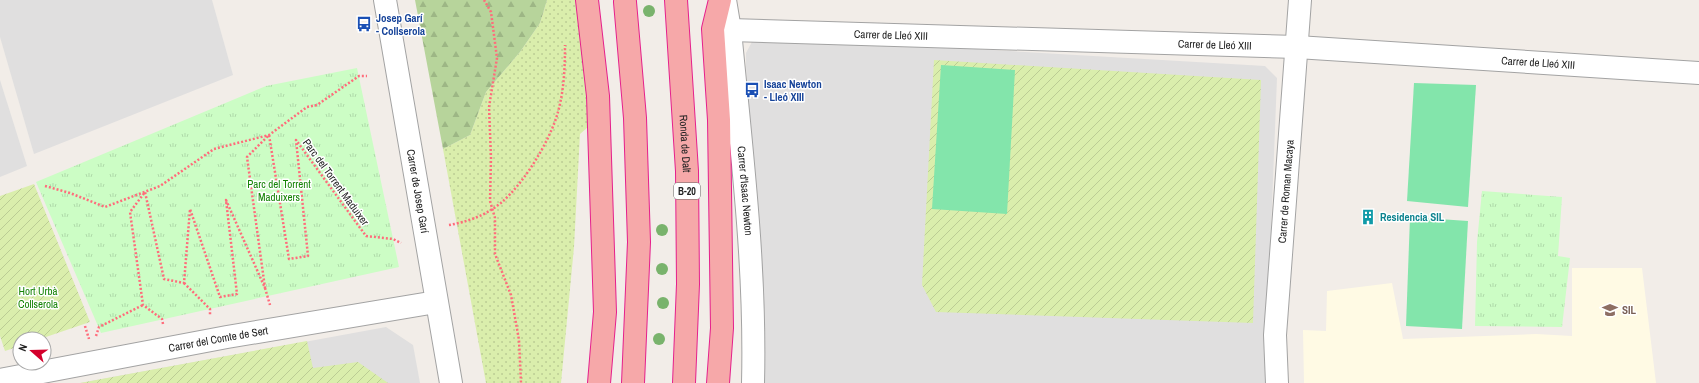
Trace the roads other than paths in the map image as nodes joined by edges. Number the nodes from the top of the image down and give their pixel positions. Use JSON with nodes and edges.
{"nodes":[{"id":1,"x":385,"y":0,"type":"edge"},
{"id":2,"x":587,"y":0,"type":"edge"},
{"id":3,"x":676,"y":0,"type":"edge"},
{"id":4,"x":720,"y":0,"type":"edge"},
{"id":5,"x":725,"y":0,"type":"edge"},
{"id":6,"x":1300,"y":0,"type":"edge"},
{"id":7,"x":625,"y":2,"type":"dead end"},
{"id":8,"x":730,"y":30,"type":"junction"},
{"id":9,"x":1297,"y":47,"type":"junction"},
{"id":10,"x":1699,"y":73,"type":"edge"},
{"id":11,"x":436,"y":302,"type":"junction"},
{"id":12,"x":0,"y":380,"type":"edge"},
{"id":13,"x":451,"y":383,"type":"edge"},
{"id":14,"x":599,"y":383,"type":"edge"},
{"id":15,"x":633,"y":383,"type":"edge"},
{"id":16,"x":684,"y":383,"type":"edge"},
{"id":17,"x":718,"y":383,"type":"edge"},
{"id":18,"x":753,"y":383,"type":"edge"},
{"id":19,"x":1277,"y":383,"type":"edge"}],
"edges":[{"from":1,"to":11,"type":"street","name":"Carrer de Josep Garí"},
{"from":2,"to":14,"type":"highway"},
{"from":3,"to":16,"type":"highway","name":"Ronda de Dalt","number":"B-20"},
{"from":4,"to":17,"type":"highway"},
{"from":5,"to":8,"type":"street","name":"Carrer d'Isaac Newton"},
{"from":6,"to":9,"type":"street","name":"Carrer de Roman Macaya"},
{"from":7,"to":15,"type":"highway"},
{"from":8,"to":9,"type":"street","name":"Carrer de Lleó XIII"},
{"from":8,"to":18,"type":"street","name":"Carrer d'Isaac Newton"},
{"from":9,"to":10,"type":"street","name":"Carrer de Lleó XIII"},
{"from":9,"to":19,"type":"street","name":"Carrer de Roman Macaya"},
{"from":11,"to":12,"type":"street","name":"Carrer del Comte de Sert"},
{"from":11,"to":13,"type":"street","name":"Carrer de Josep Garí"}]}
